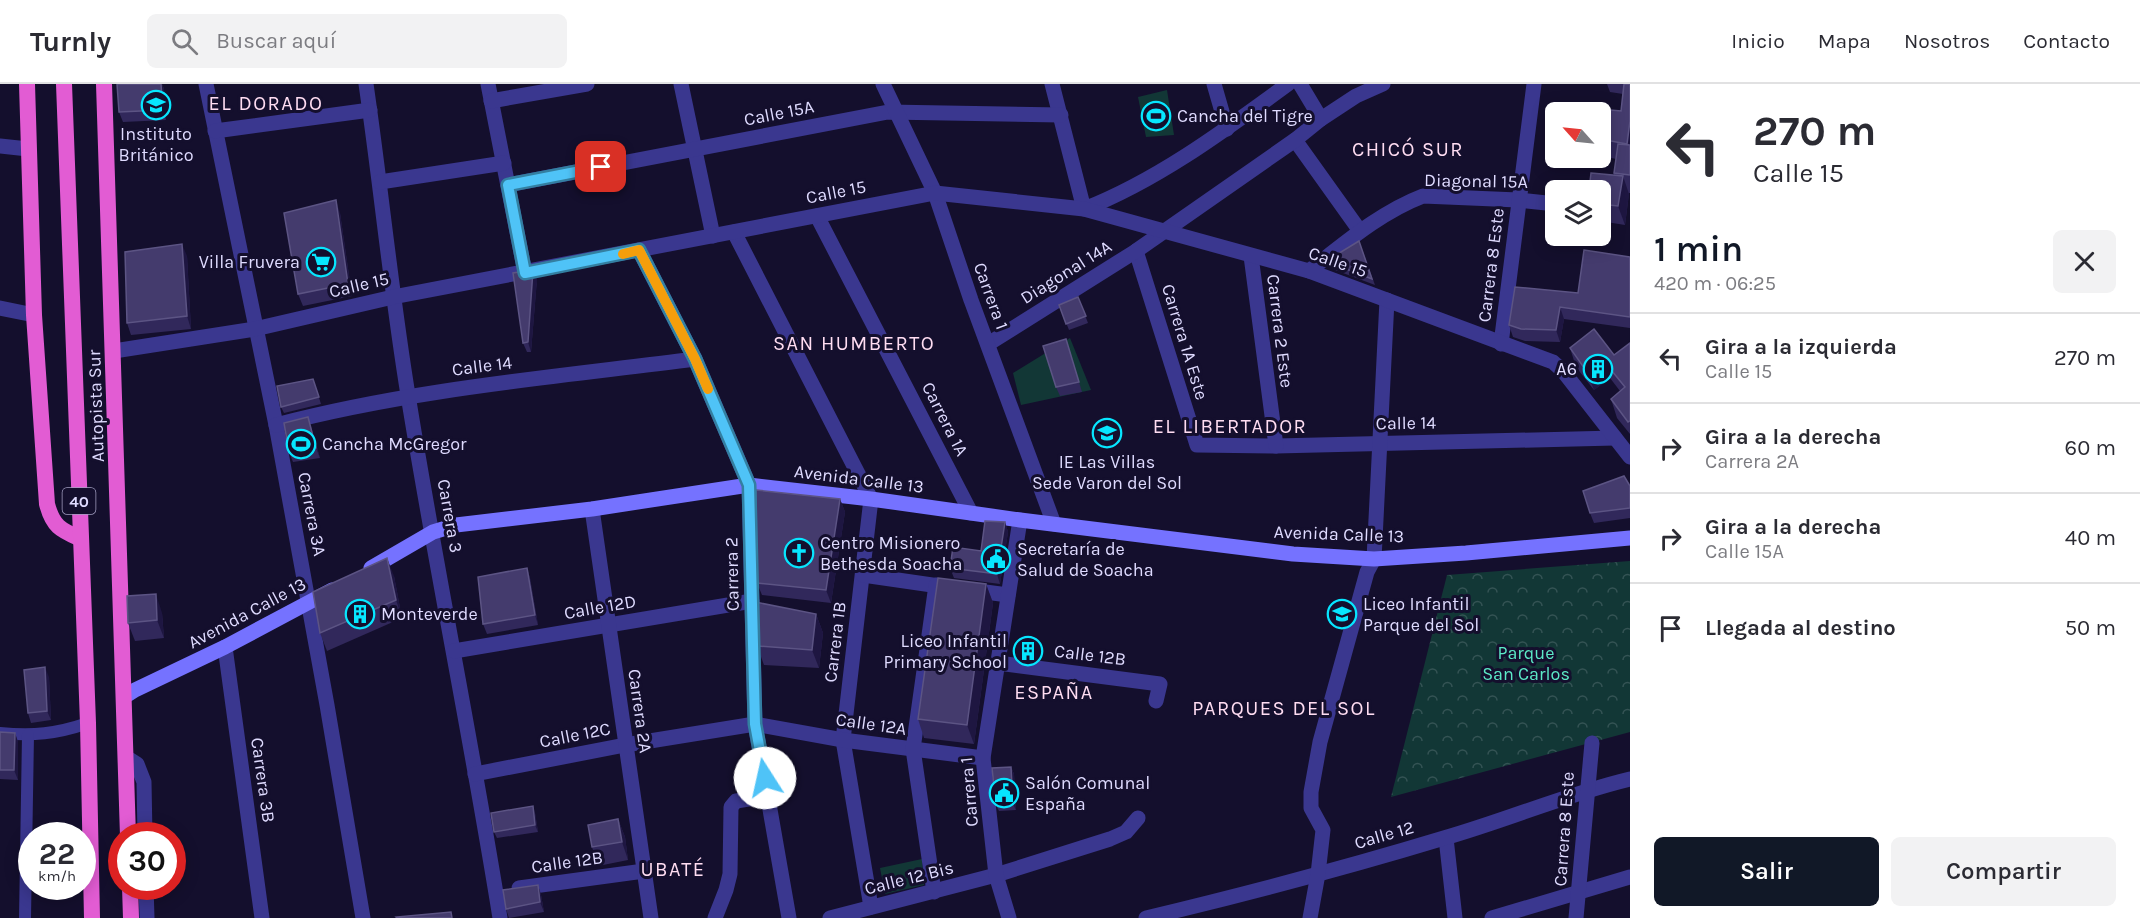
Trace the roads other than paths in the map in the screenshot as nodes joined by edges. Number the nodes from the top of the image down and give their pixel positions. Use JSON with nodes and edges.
{"nodes":[{"id":1,"x":27,"y":84,"type":"edge"},
{"id":2,"x":64,"y":84,"type":"edge"},
{"id":3,"x":104,"y":84,"type":"edge"},
{"id":4,"x":206,"y":84,"type":"edge"},
{"id":5,"x":366,"y":84,"type":"edge"},
{"id":6,"x":488,"y":84,"type":"edge"},
{"id":7,"x":587,"y":84,"type":"edge"},
{"id":8,"x":681,"y":84,"type":"edge"},
{"id":9,"x":883,"y":84,"type":"edge"},
{"id":10,"x":1052,"y":84,"type":"edge"},
{"id":11,"x":1214,"y":84,"type":"edge"},
{"id":12,"x":1288,"y":84,"type":"edge"},
{"id":13,"x":1300,"y":84,"type":"edge"},
{"id":14,"x":1383,"y":84,"type":"edge"},
{"id":15,"x":1534,"y":84,"type":"edge"},
{"id":16,"x":491,"y":101,"type":"junction"},
{"id":17,"x":369,"y":110,"type":"junction"},
{"id":18,"x":896,"y":112,"type":"junction"},
{"id":19,"x":1061,"y":115,"type":"junction"},
{"id":20,"x":1321,"y":119,"type":"junction"},
{"id":21,"x":1227,"y":129,"type":"junction"},
{"id":22,"x":215,"y":132,"type":"junction"},
{"id":23,"x":1295,"y":140,"type":"junction"},
{"id":24,"x":0,"y":146,"type":"edge"},
{"id":25,"x":28,"y":149,"type":"junction"},
{"id":26,"x":694,"y":149,"type":"junction"},
{"id":27,"x":504,"y":163,"type":"junction"},
{"id":28,"x":381,"y":182,"type":"junction"},
{"id":29,"x":508,"y":185,"type":"junction"},
{"id":30,"x":934,"y":193,"type":"junction"},
{"id":31,"x":1518,"y":200,"type":"junction"},
{"id":32,"x":1545,"y":203,"type":"edge"},
{"id":33,"x":1084,"y":209,"type":"junction"},
{"id":34,"x":818,"y":216,"type":"junction"},
{"id":35,"x":1360,"y":231,"type":"junction"},
{"id":36,"x":734,"y":232,"type":"junction"},
{"id":37,"x":1163,"y":232,"type":"junction"},
{"id":38,"x":713,"y":236,"type":"junction"},
{"id":39,"x":639,"y":250,"type":"junction"},
{"id":40,"x":1136,"y":251,"type":"junction"},
{"id":41,"x":1251,"y":256,"type":"junction"},
{"id":42,"x":1309,"y":271,"type":"junction"},
{"id":43,"x":525,"y":273,"type":"junction"},
{"id":44,"x":393,"y":297,"type":"junction"},
{"id":45,"x":1387,"y":300,"type":"junction"},
{"id":46,"x":0,"y":308,"type":"edge"},
{"id":47,"x":34,"y":315,"type":"junction"},
{"id":48,"x":255,"y":329,"type":"junction"},
{"id":49,"x":988,"y":344,"type":"junction"},
{"id":50,"x":1501,"y":344,"type":"junction"},
{"id":51,"x":114,"y":351,"type":"junction"},
{"id":52,"x":695,"y":359,"type":"junction"},
{"id":53,"x":408,"y":395,"type":"junction"},
{"id":54,"x":276,"y":425,"type":"junction"},
{"id":55,"x":1615,"y":438,"type":"junction"},
{"id":56,"x":1379,"y":443,"type":"junction"},
{"id":57,"x":1197,"y":445,"type":"joint"},
{"id":58,"x":1276,"y":446,"type":"junction"},
{"id":59,"x":1630,"y":457,"type":"edge"},
{"id":60,"x":749,"y":485,"type":"junction"},
{"id":61,"x":871,"y":499,"type":"junction"},
{"id":62,"x":592,"y":509,"type":"junction"},
{"id":63,"x":971,"y":513,"type":"junction"},
{"id":64,"x":1020,"y":520,"type":"junction"},
{"id":65,"x":1054,"y":524,"type":"junction"},
{"id":66,"x":433,"y":532,"type":"junction"},
{"id":67,"x":1630,"y":538,"type":"edge"},
{"id":68,"x":81,"y":539,"type":"junction"},
{"id":69,"x":1374,"y":559,"type":"junction"},
{"id":70,"x":863,"y":575,"type":"junction"},
{"id":71,"x":936,"y":585,"type":"junction"},
{"id":72,"x":1008,"y":596,"type":"junction"},
{"id":73,"x":752,"y":601,"type":"junction"},
{"id":74,"x":309,"y":603,"type":"junction"},
{"id":75,"x":608,"y":625,"type":"junction"},
{"id":76,"x":225,"y":647,"type":"junction"},
{"id":77,"x":454,"y":651,"type":"junction"},
{"id":78,"x":998,"y":663,"type":"junction"},
{"id":79,"x":124,"y":697,"type":"junction"},
{"id":80,"x":1156,"y":701,"type":"dead end"},
{"id":81,"x":88,"y":723,"type":"junction"},
{"id":82,"x":755,"y":724,"type":"junction"},
{"id":83,"x":0,"y":733,"type":"edge"},
{"id":84,"x":28,"y":735,"type":"junction"},
{"id":85,"x":843,"y":740,"type":"junction"},
{"id":86,"x":1592,"y":743,"type":"dead end"},
{"id":87,"x":625,"y":745,"type":"junction"},
{"id":88,"x":913,"y":749,"type":"junction"},
{"id":89,"x":126,"y":757,"type":"junction"},
{"id":90,"x":983,"y":758,"type":"junction"},
{"id":91,"x":475,"y":774,"type":"junction"},
{"id":92,"x":1630,"y":779,"type":"edge"},
{"id":93,"x":1586,"y":790,"type":"junction"},
{"id":94,"x":768,"y":796,"type":"junction"},
{"id":95,"x":1138,"y":819,"type":"dead end"},
{"id":96,"x":128,"y":822,"type":"edge"},
{"id":97,"x":145,"y":822,"type":"edge"},
{"id":98,"x":1446,"y":838,"type":"junction"},
{"id":99,"x":644,"y":871,"type":"junction"},
{"id":100,"x":996,"y":874,"type":"junction"},
{"id":101,"x":1318,"y":874,"type":"junction"},
{"id":102,"x":1630,"y":878,"type":"edge"},
{"id":103,"x":496,"y":891,"type":"junction"},
{"id":104,"x":934,"y":892,"type":"junction"},
{"id":105,"x":1579,"y":892,"type":"junction"},
{"id":106,"x":130,"y":900,"type":"edge"},
{"id":107,"x":146,"y":900,"type":"edge"},
{"id":108,"x":871,"y":907,"type":"junction"},
{"id":109,"x":26,"y":918,"type":"edge"},
{"id":110,"x":92,"y":918,"type":"edge"},
{"id":111,"x":131,"y":918,"type":"edge"},
{"id":112,"x":147,"y":918,"type":"edge"},
{"id":113,"x":262,"y":918,"type":"edge"},
{"id":114,"x":363,"y":918,"type":"edge"},
{"id":115,"x":500,"y":918,"type":"edge"},
{"id":116,"x":651,"y":918,"type":"edge"},
{"id":117,"x":715,"y":918,"type":"edge"},
{"id":118,"x":789,"y":918,"type":"edge"},
{"id":119,"x":830,"y":918,"type":"edge"},
{"id":120,"x":1010,"y":918,"type":"edge"},
{"id":121,"x":1146,"y":918,"type":"edge"},
{"id":122,"x":1310,"y":918,"type":"edge"},
{"id":123,"x":1455,"y":918,"type":"edge"},
{"id":124,"x":1492,"y":918,"type":"edge"},
{"id":125,"x":1576,"y":918,"type":"edge"}],
"edges":[{"from":1,"to":25,"type":"highway","number":"40"},
{"from":2,"to":68,"type":"highway","name":"Autopista Sur","number":"40"},
{"from":3,"to":51,"type":"highway","name":"Autopista Sur","number":"40"},
{"from":4,"to":22,"type":"street","name":"Carrera 3A"},
{"from":5,"to":17,"type":"street","name":"Carrera 3"},
{"from":6,"to":16,"type":"street"},
{"from":7,"to":16,"type":"street"},
{"from":8,"to":26,"type":"street"},
{"from":9,"to":18,"type":"street","name":"Carrera 1"},
{"from":10,"to":19,"type":"street"},
{"from":11,"to":21,"type":"street"},
{"from":12,"to":21,"type":"street"},
{"from":13,"to":20,"type":"street"},
{"from":14,"to":20,"type":"street","name":"Diagonal 14A"},
{"from":15,"to":31,"type":"street","name":"Carrera 8 Este"},
{"from":16,"to":27,"type":"street"},
{"from":17,"to":22,"type":"street"},
{"from":17,"to":28,"type":"street","name":"Carrera 3"},
{"from":18,"to":19,"type":"street","name":"Calle 15A"},
{"from":18,"to":26,"type":"street","name":"Calle 15A"},
{"from":18,"to":30,"type":"street","name":"Carrera 1"},
{"from":19,"to":33,"type":"street"},
{"from":20,"to":23,"type":"street","name":"Diagonal 14A"},
{"from":21,"to":33,"type":"street"},
{"from":22,"to":48,"type":"street","name":"Carrera 3A"},
{"from":23,"to":35,"type":"street"},
{"from":23,"to":37,"type":"street","name":"Diagonal 14A"},
{"from":24,"to":25,"type":"street"},
{"from":25,"to":47,"type":"highway","number":"40"},
{"from":26,"to":29,"type":"street","name":"Calle 15A"},
{"from":26,"to":38,"type":"street"},
{"from":27,"to":28,"type":"street"},
{"from":27,"to":29,"type":"street"},
{"from":28,"to":44,"type":"street","name":"Carrera 3"},
{"from":29,"to":43,"type":"street"},
{"from":30,"to":33,"type":"street","name":"Calle 15"},
{"from":30,"to":34,"type":"street","name":"Calle 15"},
{"from":30,"to":49,"type":"street","name":"Carrera 1"},
{"from":31,"to":32,"type":"street","name":"Diagonal 15A"},
{"from":31,"to":35,"type":"street","name":"Diagonal 15A"},
{"from":31,"to":50,"type":"street","name":"Carrera 8 Este"},
{"from":33,"to":37,"type":"street","name":"Calle 15"},
{"from":34,"to":36,"type":"street","name":"Calle 15"},
{"from":34,"to":63,"type":"street","name":"Carrera 1A"},
{"from":35,"to":42,"type":"street","name":"Diagonal 15A"},
{"from":36,"to":38,"type":"street","name":"Calle 15"},
{"from":36,"to":61,"type":"street"},
{"from":37,"to":40,"type":"street","name":"Diagonal 14A"},
{"from":37,"to":41,"type":"street","name":"Calle 15"},
{"from":38,"to":39,"type":"street","name":"Calle 15"},
{"from":39,"to":43,"type":"street","name":"Calle 15"},
{"from":39,"to":52,"type":"street","name":"Carrera 2"},
{"from":40,"to":49,"type":"street","name":"Diagonal 14A"},
{"from":40,"to":57,"type":"street","name":"Carrera 1A Este"},
{"from":41,"to":42,"type":"street","name":"Calle 15"},
{"from":41,"to":58,"type":"street","name":"Carrera 2 Este"},
{"from":42,"to":45,"type":"street","name":"Calle 15"},
{"from":43,"to":44,"type":"street","name":"Calle 15"},
{"from":44,"to":48,"type":"street","name":"Calle 15"},
{"from":44,"to":53,"type":"street","name":"Carrera 3"},
{"from":45,"to":50,"type":"street","name":"Calle 15"},
{"from":45,"to":56,"type":"street"},
{"from":46,"to":47,"type":"street"},
{"from":47,"to":68,"type":"highway","number":"40"},
{"from":48,"to":51,"type":"street","name":"Calle 15"},
{"from":48,"to":54,"type":"street","name":"Carrera 3A"},
{"from":49,"to":65,"type":"street","name":"Carrera 1"},
{"from":50,"to":55,"type":"street","name":"Calle 15"},
{"from":51,"to":79,"type":"highway","name":"Autopista Sur","number":"40"},
{"from":52,"to":53,"type":"street","name":"Calle 14"},
{"from":52,"to":60,"type":"street","name":"Carrera 2"},
{"from":53,"to":54,"type":"street","name":"Calle 14"},
{"from":53,"to":66,"type":"street","name":"Carrera 3"},
{"from":54,"to":74,"type":"street","name":"Carrera 3A"},
{"from":55,"to":56,"type":"street","name":"Calle 14"},
{"from":55,"to":59,"type":"street"},
{"from":56,"to":58,"type":"street","name":"Calle 14"},
{"from":56,"to":69,"type":"street"},
{"from":57,"to":58,"type":"street","name":"Calle 14"},
{"from":60,"to":61,"type":"main road","name":"Avenida Calle 13"},
{"from":60,"to":62,"type":"main road","name":"Avenida Calle 13"},
{"from":60,"to":73,"type":"street","name":"Carrera 2"},
{"from":61,"to":63,"type":"main road","name":"Avenida Calle 13"},
{"from":61,"to":70,"type":"street","name":"Carrera 1B"},
{"from":62,"to":66,"type":"main road","name":"Avenida Calle 13"},
{"from":62,"to":75,"type":"street","name":"Carrera 2A"},
{"from":63,"to":64,"type":"main road","name":"Avenida Calle 13"},
{"from":64,"to":65,"type":"main road","name":"Avenida Calle 13"},
{"from":64,"to":72,"type":"street","name":"Carrera 1"},
{"from":65,"to":69,"type":"main road","name":"Avenida Calle 13"},
{"from":66,"to":74,"type":"main road","name":"Avenida Calle 13"},
{"from":66,"to":77,"type":"street","name":"Carrera 3"},
{"from":67,"to":69,"type":"main road","name":"Avenida Calle 13"},
{"from":68,"to":81,"type":"highway","name":"Autopista Sur","number":"40"},
{"from":69,"to":101,"type":"street"},
{"from":70,"to":71,"type":"street"},
{"from":70,"to":85,"type":"street","name":"Carrera 1B"},
{"from":71,"to":72,"type":"street"},
{"from":71,"to":88,"type":"street"},
{"from":72,"to":78,"type":"street","name":"Carrera 1"},
{"from":73,"to":75,"type":"street","name":"Calle 12D"},
{"from":73,"to":82,"type":"street","name":"Carrera 2"},
{"from":74,"to":76,"type":"main road","name":"Avenida Calle 13"},
{"from":74,"to":114,"type":"street","name":"Carrera 3A"},
{"from":75,"to":77,"type":"street","name":"Calle 12D"},
{"from":75,"to":87,"type":"street","name":"Carrera 2A"},
{"from":76,"to":79,"type":"main road","name":"Avenida Calle 13"},
{"from":76,"to":113,"type":"street","name":"Carrera 3B"},
{"from":77,"to":91,"type":"street","name":"Carrera 3"},
{"from":78,"to":80,"type":"street","name":"Calle 12B"},
{"from":78,"to":90,"type":"street","name":"Carrera 1"},
{"from":79,"to":89,"type":"highway","name":"Autopista Sur","number":"40"},
{"from":81,"to":84,"type":"street"},
{"from":81,"to":110,"type":"highway","name":"Autopista Sur","number":"40"},
{"from":82,"to":85,"type":"street","name":"Calle 12A"},
{"from":82,"to":87,"type":"street","name":"Calle 12C"},
{"from":82,"to":94,"type":"street","name":"Carrera 2"},
{"from":83,"to":84,"type":"street"},
{"from":84,"to":109,"type":"street"},
{"from":85,"to":88,"type":"street","name":"Calle 12A"},
{"from":85,"to":108,"type":"street","name":"Carrera 1B"},
{"from":86,"to":93,"type":"street","name":"Carrera 8 Este"},
{"from":87,"to":91,"type":"street","name":"Calle 12C"},
{"from":87,"to":99,"type":"street","name":"Carrera 2A"},
{"from":88,"to":90,"type":"street","name":"Calle 12A"},
{"from":88,"to":104,"type":"street"},
{"from":89,"to":96,"type":"highway","name":"Autopista Sur","number":"40"},
{"from":89,"to":97,"type":"street"},
{"from":90,"to":100,"type":"street","name":"Carrera 1"},
{"from":91,"to":103,"type":"street","name":"Carrera 3"},
{"from":92,"to":93,"type":"street","name":"Calle 12"},
{"from":93,"to":98,"type":"street","name":"Calle 12"},
{"from":93,"to":105,"type":"street","name":"Carrera 8 Este"},
{"from":94,"to":117,"type":"street"},
{"from":94,"to":118,"type":"street","name":"Carrera 2"},
{"from":95,"to":100,"type":"street","name":"Calle 12 Bis"},
{"from":98,"to":101,"type":"street","name":"Calle 12"},
{"from":98,"to":123,"type":"street"},
{"from":99,"to":103,"type":"street","name":"Calle 12B"},
{"from":99,"to":116,"type":"street","name":"Carrera 2A"},
{"from":100,"to":104,"type":"street","name":"Calle 12 Bis"},
{"from":100,"to":120,"type":"street","name":"Carrera 1"},
{"from":101,"to":121,"type":"street","name":"Calle 12"},
{"from":101,"to":122,"type":"street"},
{"from":102,"to":105,"type":"street"},
{"from":103,"to":115,"type":"street","name":"Carrera 3"},
{"from":104,"to":108,"type":"street","name":"Calle 12 Bis"},
{"from":105,"to":124,"type":"street"},
{"from":105,"to":125,"type":"street","name":"Carrera 8 Este"},
{"from":106,"to":111,"type":"highway"},
{"from":107,"to":112,"type":"street"},
{"from":108,"to":119,"type":"street","name":"Calle 12 Bis"}]}
